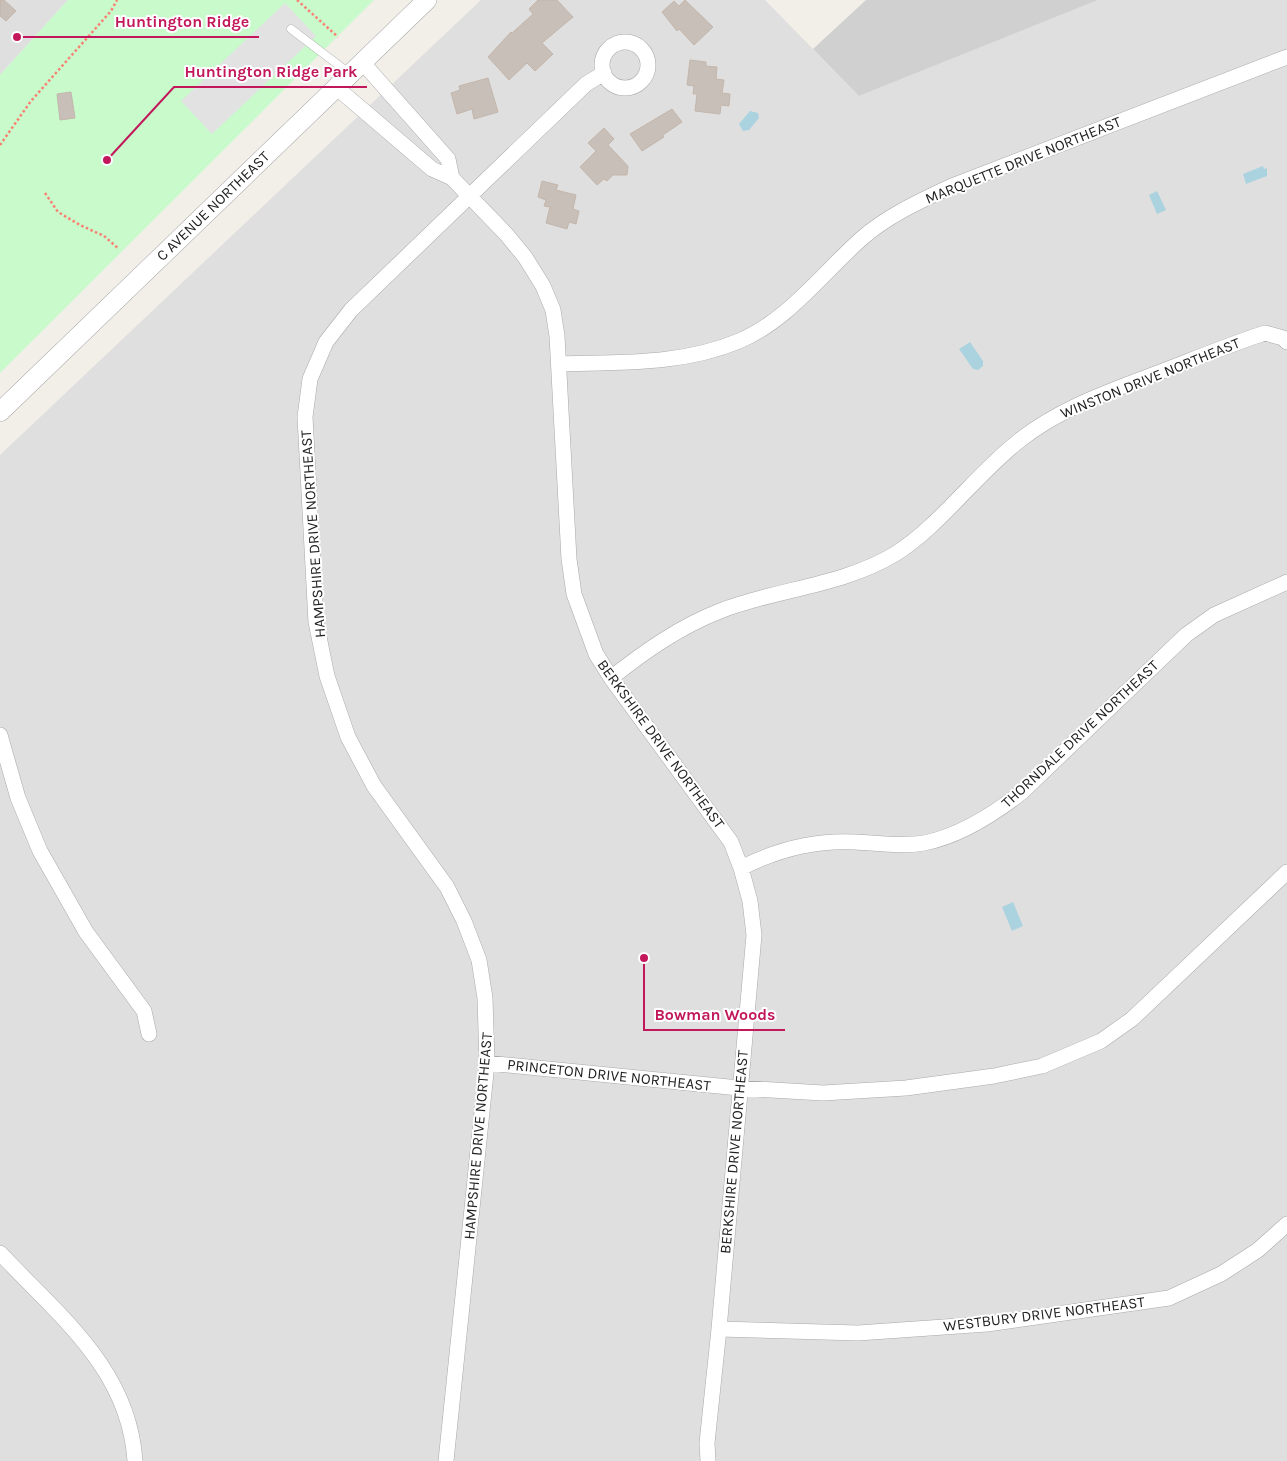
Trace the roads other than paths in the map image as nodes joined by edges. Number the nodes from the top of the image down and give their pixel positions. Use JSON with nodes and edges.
{"nodes":[{"id":1,"x":427,"y":0,"type":"edge"},
{"id":2,"x":291,"y":29,"type":"dead end"},
{"id":3,"x":1287,"y":57,"type":"edge"},
{"id":4,"x":357,"y":68,"type":"junction"},
{"id":5,"x":604,"y":73,"type":"dead end"},
{"id":6,"x":337,"y":88,"type":"junction"},
{"id":7,"x":452,"y":178,"type":"junction"},
{"id":8,"x":470,"y":196,"type":"junction"},
{"id":9,"x":1287,"y":342,"type":"edge"},
{"id":10,"x":559,"y":364,"type":"junction"},
{"id":11,"x":0,"y":412,"type":"edge"},
{"id":12,"x":1287,"y":582,"type":"edge"},
{"id":13,"x":611,"y":678,"type":"junction"},
{"id":14,"x":0,"y":735,"type":"edge"},
{"id":15,"x":741,"y":868,"type":"junction"},
{"id":16,"x":1287,"y":872,"type":"edge"},
{"id":17,"x":149,"y":1034,"type":"dead end"},
{"id":18,"x":488,"y":1064,"type":"junction"},
{"id":19,"x":739,"y":1088,"type":"junction"},
{"id":20,"x":1287,"y":1224,"type":"edge"},
{"id":21,"x":0,"y":1253,"type":"edge"},
{"id":22,"x":719,"y":1329,"type":"junction"},
{"id":23,"x":135,"y":1461,"type":"edge"},
{"id":24,"x":446,"y":1461,"type":"edge"},
{"id":25,"x":708,"y":1461,"type":"edge"}],
"edges":[{"from":1,"to":4,"type":"street","name":"C AVENUE NORTHEAST"},
{"from":2,"to":4,"type":"lane"},
{"from":3,"to":10,"type":"street","name":"MARQUETTE DRIVE NORTHEAST"},
{"from":4,"to":6,"type":"street","name":"C AVENUE NORTHEAST"},
{"from":4,"to":7,"type":"street"},
{"from":5,"to":8,"type":"street","name":"HAMPSHIRE DRIVE NORTHEAST"},
{"from":6,"to":7,"type":"street","name":"BERKSHIRE DRIVE NORTHEAST"},
{"from":6,"to":11,"type":"street","name":"C AVENUE NORTHEAST"},
{"from":7,"to":8,"type":"street","name":"BERKSHIRE DRIVE NORTHEAST"},
{"from":8,"to":10,"type":"street","name":"BERKSHIRE DRIVE NORTHEAST"},
{"from":8,"to":18,"type":"street","name":"HAMPSHIRE DRIVE NORTHEAST"},
{"from":9,"to":13,"type":"street","name":"WINSTON DRIVE NORTHEAST"},
{"from":10,"to":13,"type":"street","name":"BERKSHIRE DRIVE NORTHEAST"},
{"from":12,"to":15,"type":"street","name":"THORNDALE DRIVE NORTHEAST"},
{"from":13,"to":15,"type":"street","name":"BERKSHIRE DRIVE NORTHEAST"},
{"from":14,"to":17,"type":"street"},
{"from":15,"to":19,"type":"street","name":"BERKSHIRE DRIVE NORTHEAST"},
{"from":16,"to":19,"type":"street","name":"PRINCETON DRIVE NORTHEAST"},
{"from":18,"to":19,"type":"street","name":"PRINCETON DRIVE NORTHEAST"},
{"from":18,"to":24,"type":"street","name":"HAMPSHIRE DRIVE NORTHEAST"},
{"from":19,"to":22,"type":"street","name":"BERKSHIRE DRIVE NORTHEAST"},
{"from":20,"to":22,"type":"street","name":"WESTBURY DRIVE NORTHEAST"},
{"from":21,"to":23,"type":"street"},
{"from":22,"to":25,"type":"street","name":"BERKSHIRE DRIVE NORTHEAST"}]}
